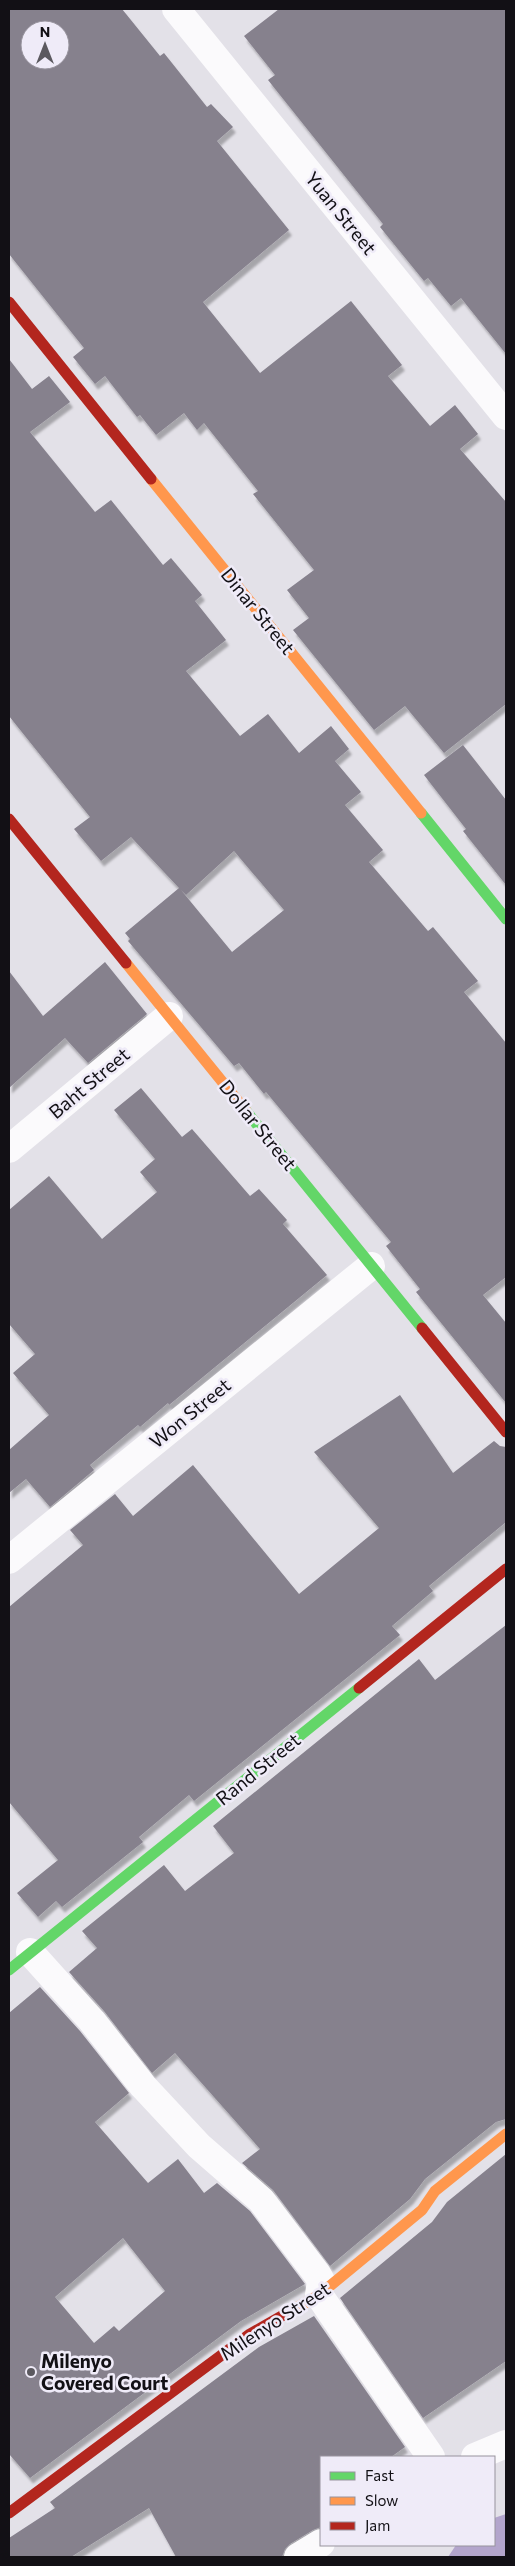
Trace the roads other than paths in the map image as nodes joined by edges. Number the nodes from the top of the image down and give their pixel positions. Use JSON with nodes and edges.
{"nodes":[{"id":1,"x":176,"y":9,"type":"edge"},
{"id":2,"x":9,"y":302,"type":"edge"},
{"id":3,"x":506,"y":416,"type":"edge"},
{"id":4,"x":9,"y":819,"type":"edge"},
{"id":5,"x":506,"y":919,"type":"edge"},
{"id":6,"x":169,"y":1016,"type":"junction"},
{"id":7,"x":9,"y":1149,"type":"edge"},
{"id":8,"x":372,"y":1266,"type":"junction"},
{"id":9,"x":506,"y":1432,"type":"edge"},
{"id":10,"x":9,"y":1560,"type":"edge"},
{"id":11,"x":506,"y":1569,"type":"edge"},
{"id":12,"x":30,"y":1952,"type":"junction"},
{"id":13,"x":9,"y":1970,"type":"edge"},
{"id":14,"x":506,"y":2134,"type":"edge"},
{"id":15,"x":319,"y":2295,"type":"junction"},
{"id":16,"x":506,"y":2444,"type":"edge"},
{"id":17,"x":430,"y":2456,"type":"edge"},
{"id":18,"x":477,"y":2456,"type":"edge"},
{"id":19,"x":9,"y":2514,"type":"edge"},
{"id":20,"x":320,"y":2544,"type":"edge"},
{"id":21,"x":298,"y":2557,"type":"edge"}],
"edges":[{"from":1,"to":3,"type":"street","name":"Yuan Street"},
{"from":2,"to":5,"type":"street","name":"Dinar Street"},
{"from":4,"to":6,"type":"street","name":"Dollar Street"},
{"from":6,"to":7,"type":"street","name":"Baht Street"},
{"from":6,"to":8,"type":"street","name":"Dollar Street"},
{"from":8,"to":9,"type":"street","name":"Dollar Street"},
{"from":8,"to":10,"type":"street","name":"Won Street"},
{"from":11,"to":12,"type":"street","name":"Rand Street"},
{"from":12,"to":13,"type":"street","name":"Rand Street"},
{"from":12,"to":15,"type":"street"},
{"from":14,"to":15,"type":"street","name":"Milenyo Street"},
{"from":15,"to":17,"type":"street"},
{"from":15,"to":19,"type":"street","name":"Milenyo Street"},
{"from":16,"to":18,"type":"street"},
{"from":20,"to":21,"type":"street"}]}
